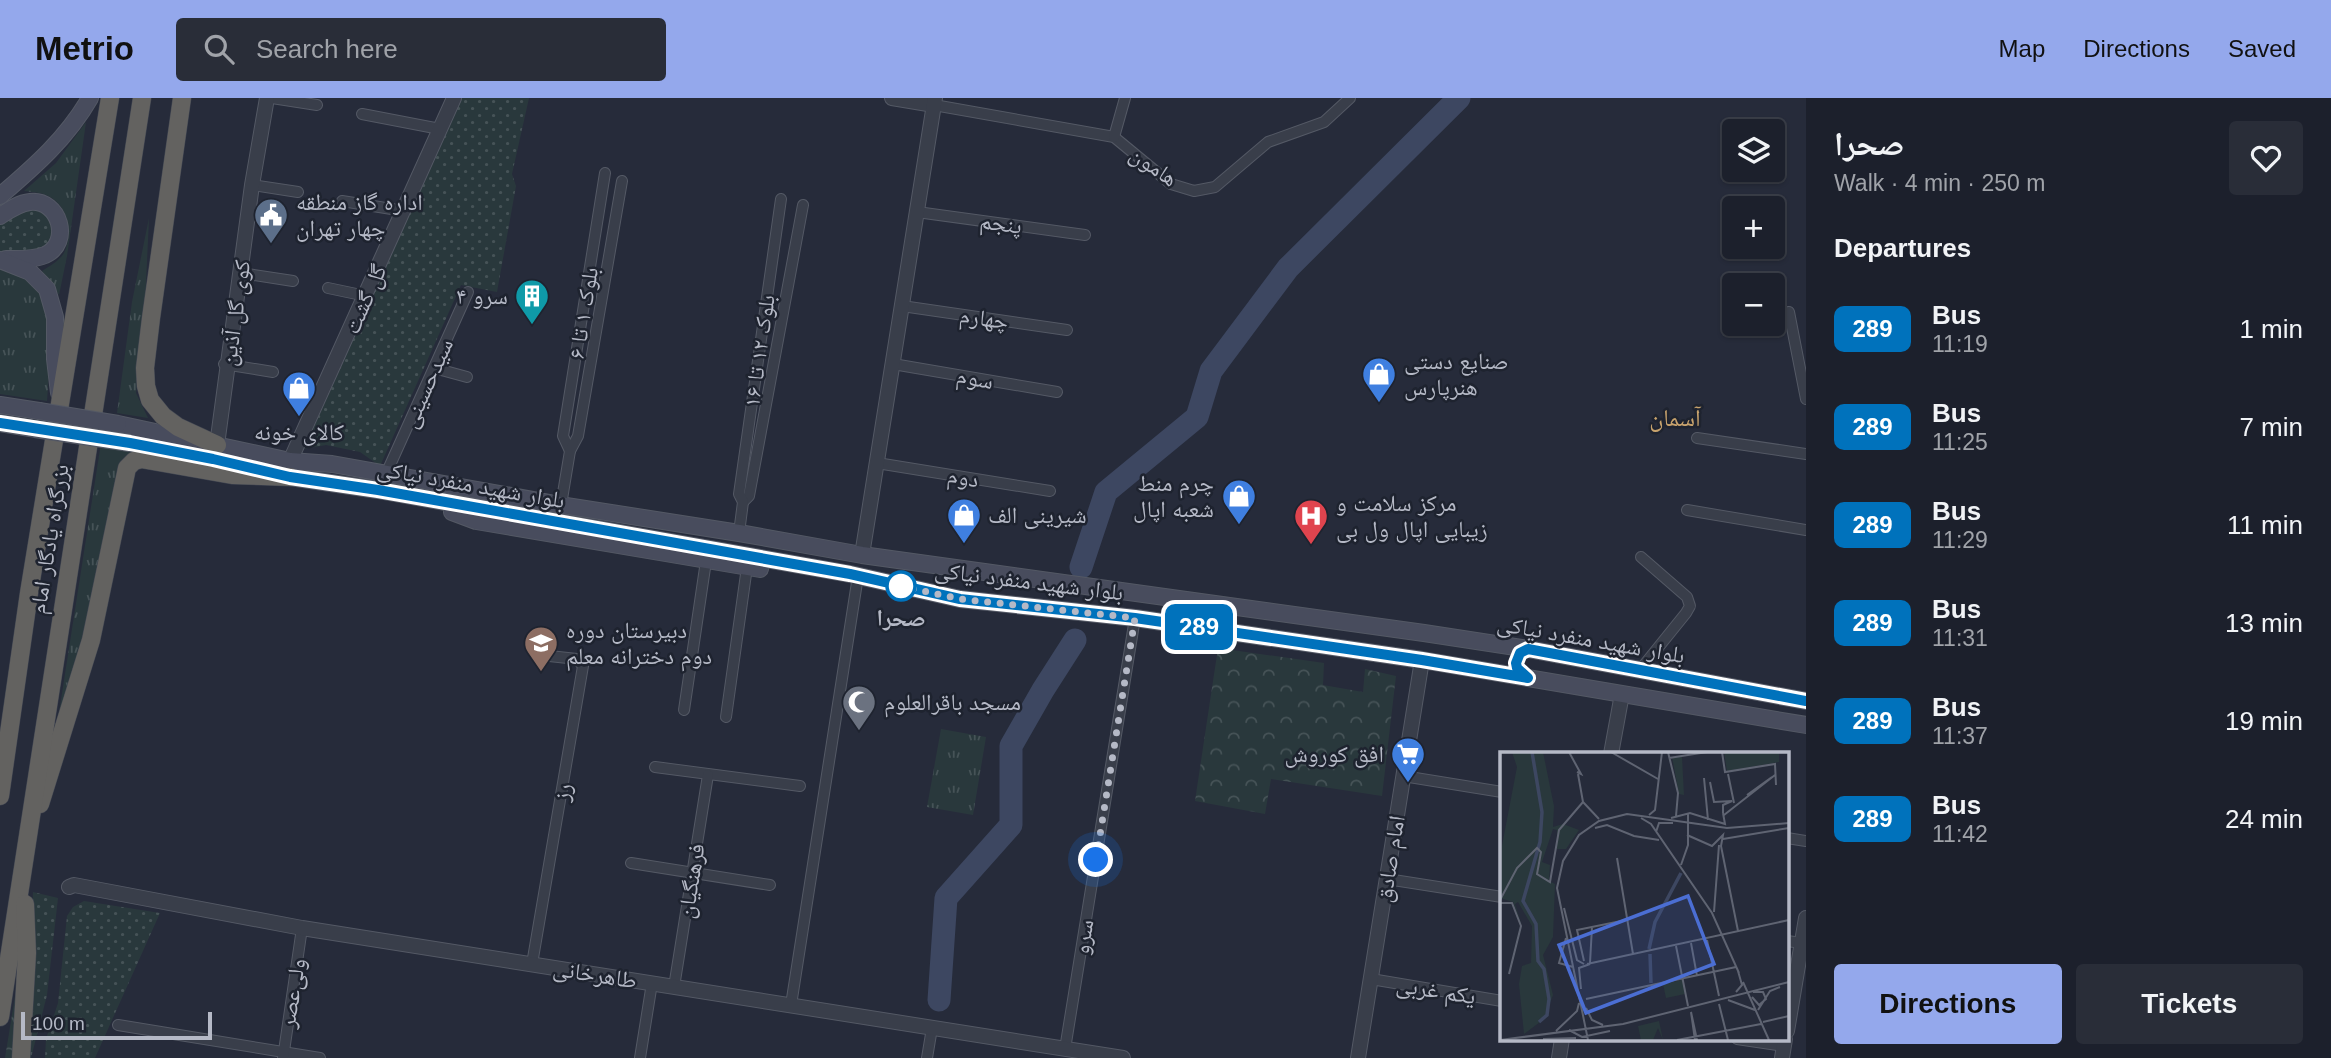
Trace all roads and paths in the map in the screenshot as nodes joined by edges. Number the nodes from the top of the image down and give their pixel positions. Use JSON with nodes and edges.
{"nodes":[{"id":1,"x":90,"y":98,"type":"edge"},
{"id":2,"x":110,"y":98,"type":"edge"},
{"id":3,"x":142,"y":98,"type":"edge"},
{"id":4,"x":182,"y":98,"type":"edge"},
{"id":5,"x":269,"y":98,"type":"edge"},
{"id":6,"x":454,"y":98,"type":"edge"},
{"id":7,"x":892,"y":98,"type":"edge"},
{"id":8,"x":1125,"y":98,"type":"edge"},
{"id":9,"x":1350,"y":98,"type":"edge"},
{"id":10,"x":934,"y":101,"type":"edge"},
{"id":11,"x":317,"y":105,"type":"dead end"},
{"id":12,"x":362,"y":114,"type":"dead end"},
{"id":13,"x":440,"y":129,"type":"junction"},
{"id":14,"x":1114,"y":137,"type":"junction"},
{"id":15,"x":606,"y":173,"type":"dead end"},
{"id":16,"x":622,"y":181,"type":"dead end"},
{"id":17,"x":252,"y":185,"type":"junction"},
{"id":18,"x":298,"y":192,"type":"dead end"},
{"id":19,"x":0,"y":196,"type":"edge"},
{"id":20,"x":781,"y":199,"type":"dead end"},
{"id":21,"x":342,"y":201,"type":"dead end"},
{"id":22,"x":803,"y":205,"type":"dead end"},
{"id":23,"x":404,"y":211,"type":"junction"},
{"id":24,"x":917,"y":212,"type":"junction"},
{"id":25,"x":0,"y":216,"type":"edge"},
{"id":26,"x":1085,"y":235,"type":"dead end"},
{"id":27,"x":0,"y":260,"type":"edge"},
{"id":28,"x":240,"y":273,"type":"junction"},
{"id":29,"x":293,"y":281,"type":"dead end"},
{"id":30,"x":328,"y":288,"type":"dead end"},
{"id":31,"x":468,"y":292,"type":"dead end"},
{"id":32,"x":366,"y":296,"type":"junction"},
{"id":33,"x":902,"y":306,"type":"junction"},
{"id":34,"x":1789,"y":312,"type":"dead end"},
{"id":35,"x":1067,"y":330,"type":"dead end"},
{"id":36,"x":226,"y":364,"type":"junction"},
{"id":37,"x":893,"y":364,"type":"junction"},
{"id":38,"x":434,"y":368,"type":"junction"},
{"id":39,"x":273,"y":372,"type":"dead end"},
{"id":40,"x":467,"y":377,"type":"dead end"},
{"id":41,"x":1056,"y":391,"type":"dead end"},
{"id":42,"x":1806,"y":399,"type":"edge"},
{"id":43,"x":60,"y":401,"type":"junction"},
{"id":44,"x":0,"y":405,"type":"edge"},
{"id":45,"x":1,"y":424,"type":"edge"},
{"id":46,"x":1697,"y":438,"type":"dead end"},
{"id":47,"x":217,"y":445,"type":"junction"},
{"id":48,"x":570,"y":451,"type":"junction"},
{"id":49,"x":1806,"y":454,"type":"edge"},
{"id":50,"x":877,"y":463,"type":"junction"},
{"id":51,"x":290,"y":469,"type":"junction"},
{"id":52,"x":386,"y":474,"type":"junction"},
{"id":53,"x":1050,"y":491,"type":"dead end"},
{"id":54,"x":424,"y":500,"type":"junction"},
{"id":55,"x":743,"y":502,"type":"junction"},
{"id":56,"x":561,"y":505,"type":"junction"},
{"id":57,"x":1687,"y":510,"type":"dead end"},
{"id":58,"x":1806,"y":530,"type":"edge"},
{"id":59,"x":739,"y":533,"type":"junction"},
{"id":60,"x":862,"y":555,"type":"junction"},
{"id":61,"x":1641,"y":557,"type":"dead end"},
{"id":62,"x":706,"y":561,"type":"junction"},
{"id":63,"x":747,"y":567,"type":"junction"},
{"id":64,"x":854,"y":575,"type":"junction"},
{"id":65,"x":1081,"y":584,"type":"junction"},
{"id":66,"x":1079,"y":612,"type":"junction"},
{"id":67,"x":1135,"y":618,"type":"junction"},
{"id":68,"x":1528,"y":649,"type":"junction"},
{"id":69,"x":540,"y":655,"type":"dead end"},
{"id":70,"x":1422,"y":660,"type":"junction"},
{"id":71,"x":1640,"y":670,"type":"junction"},
{"id":72,"x":1528,"y":678,"type":"junction"},
{"id":73,"x":1622,"y":694,"type":"junction"},
{"id":74,"x":1806,"y":701,"type":"edge"},
{"id":75,"x":684,"y":710,"type":"dead end"},
{"id":76,"x":726,"y":717,"type":"dead end"},
{"id":77,"x":1806,"y":725,"type":"edge"},
{"id":78,"x":1612,"y":752,"type":"edge"},
{"id":79,"x":655,"y":767,"type":"dead end"},
{"id":80,"x":708,"y":775,"type":"junction"},
{"id":81,"x":1404,"y":776,"type":"junction"},
{"id":82,"x":800,"y":786,"type":"dead end"},
{"id":83,"x":1,"y":790,"type":"edge"},
{"id":84,"x":1500,"y":792,"type":"edge"},
{"id":85,"x":1788,"y":838,"type":"edge"},
{"id":86,"x":1806,"y":841,"type":"edge"},
{"id":87,"x":25,"y":851,"type":"junction"},
{"id":88,"x":631,"y":863,"type":"dead end"},
{"id":89,"x":692,"y":872,"type":"junction"},
{"id":90,"x":1387,"y":879,"type":"junction"},
{"id":91,"x":770,"y":885,"type":"dead end"},
{"id":92,"x":69,"y":887,"type":"dead end"},
{"id":93,"x":1500,"y":897,"type":"edge"},
{"id":94,"x":1806,"y":918,"type":"edge"},
{"id":95,"x":302,"y":928,"type":"junction"},
{"id":96,"x":1794,"y":942,"type":"edge"},
{"id":97,"x":532,"y":964,"type":"junction"},
{"id":98,"x":1371,"y":979,"type":"junction"},
{"id":99,"x":652,"y":983,"type":"junction"},
{"id":100,"x":674,"y":987,"type":"junction"},
{"id":101,"x":1500,"y":1001,"type":"edge"},
{"id":102,"x":791,"y":1005,"type":"junction"},
{"id":103,"x":0,"y":1017,"type":"edge"},
{"id":104,"x":1788,"y":1018,"type":"edge"},
{"id":105,"x":118,"y":1025,"type":"dead end"},
{"id":106,"x":932,"y":1028,"type":"junction"},
{"id":107,"x":1562,"y":1040,"type":"edge"},
{"id":108,"x":1742,"y":1040,"type":"edge"},
{"id":109,"x":1784,"y":1048,"type":"edge"},
{"id":110,"x":1065,"y":1049,"type":"junction"},
{"id":111,"x":283,"y":1055,"type":"edge"},
{"id":112,"x":21,"y":1058,"type":"edge"},
{"id":113,"x":320,"y":1058,"type":"edge"},
{"id":114,"x":640,"y":1058,"type":"edge"},
{"id":115,"x":927,"y":1058,"type":"edge"},
{"id":116,"x":1122,"y":1058,"type":"edge"},
{"id":117,"x":1358,"y":1058,"type":"edge"},
{"id":118,"x":1559,"y":1058,"type":"edge"}],
"edges":[{"from":1,"to":19,"type":"main road"},
{"from":2,"to":43,"type":"highway","name":"بزرگراه یادگار امام"},
{"from":3,"to":87,"type":"highway","name":"بزرگراه یادگار امام"},
{"from":4,"to":47,"type":"highway"},
{"from":5,"to":11,"type":"street"},
{"from":5,"to":17,"type":"street","name":"کوی گل آذین"},
{"from":6,"to":13,"type":"street","name":"گل گشت"},
{"from":7,"to":10,"type":"street"},
{"from":8,"to":14,"type":"street"},
{"from":9,"to":14,"type":"street","name":"هامون"},
{"from":10,"to":14,"type":"street","name":"هامون"},
{"from":10,"to":24,"type":"street"},
{"from":12,"to":13,"type":"street"},
{"from":13,"to":23,"type":"street","name":"گل گشت"},
{"from":15,"to":48,"type":"street","name":"بلوک ۱ تا ۶"},
{"from":16,"to":48,"type":"street"},
{"from":17,"to":18,"type":"street"},
{"from":17,"to":28,"type":"street","name":"کوی گل آذین"},
{"from":20,"to":55,"type":"street","name":"بلوک ۱۲ تا ۱۶"},
{"from":21,"to":23,"type":"street"},
{"from":22,"to":55,"type":"street"},
{"from":23,"to":32,"type":"street","name":"گل گشت"},
{"from":24,"to":26,"type":"street","name":"پنجم"},
{"from":24,"to":33,"type":"street"},
{"from":25,"to":27,"type":"main road"},
{"from":27,"to":43,"type":"main road"},
{"from":28,"to":29,"type":"street"},
{"from":28,"to":36,"type":"street","name":"کوی گل آذین"},
{"from":30,"to":32,"type":"street"},
{"from":31,"to":38,"type":"street","name":"سیدحسینی"},
{"from":32,"to":51,"type":"street","name":"گل گشت"},
{"from":33,"to":35,"type":"street","name":"چهارم"},
{"from":33,"to":37,"type":"street"},
{"from":34,"to":42,"type":"street"},
{"from":36,"to":39,"type":"street"},
{"from":36,"to":47,"type":"street","name":"کوی گل آذین"},
{"from":37,"to":41,"type":"street","name":"سوم"},
{"from":37,"to":50,"type":"street"},
{"from":38,"to":40,"type":"street"},
{"from":38,"to":52,"type":"street","name":"سیدحسینی"},
{"from":43,"to":83,"type":"highway","name":"بزرگراه یادگار امام"},
{"from":44,"to":47,"type":"main road","name":"بلوار شهید منفرد نیاکی","bridge":true},
{"from":45,"to":51,"type":"main road","name":"بلوار شهید منفرد نیاکی","bridge":true},
{"from":46,"to":49,"type":"street"},
{"from":47,"to":51,"type":"main road","name":"بلوار شهید منفرد نیاکی"},
{"from":48,"to":56,"type":"street"},
{"from":50,"to":53,"type":"street","name":"دوم"},
{"from":50,"to":60,"type":"street"},
{"from":51,"to":52,"type":"main road","name":"بلوار شهید منفرد نیاکی"},
{"from":51,"to":54,"type":"main road","name":"بلوار شهید منفرد نیاکی"},
{"from":51,"to":87,"type":"highway"},
{"from":52,"to":56,"type":"main road","name":"بلوار شهید منفرد نیاکی"},
{"from":54,"to":62,"type":"main road"},
{"from":54,"to":64,"type":"main road","name":"بلوار شهید منفرد نیاکی"},
{"from":55,"to":59,"type":"street"},
{"from":56,"to":59,"type":"main road","name":"بلوار شهید منفرد نیاکی"},
{"from":57,"to":58,"type":"street"},
{"from":59,"to":60,"type":"main road","name":"بلوار شهید منفرد نیاکی"},
{"from":60,"to":65,"type":"main road","name":"بلوار شهید منفرد نیاکی"},
{"from":61,"to":71,"type":"street"},
{"from":62,"to":63,"type":"main road"},
{"from":62,"to":75,"type":"street"},
{"from":63,"to":64,"type":"main road"},
{"from":63,"to":76,"type":"street"},
{"from":64,"to":66,"type":"main road","name":"بلوار شهید منفرد نیاکی"},
{"from":64,"to":102,"type":"street"},
{"from":65,"to":66,"type":"main road"},
{"from":65,"to":68,"type":"main road","name":"بلوار شهید منفرد نیاکی"},
{"from":66,"to":67,"type":"main road","name":"بلوار شهید منفرد نیاکی"},
{"from":67,"to":70,"type":"main road","name":"بلوار شهید منفرد نیاکی"},
{"from":67,"to":110,"type":"street","name":"سرو"},
{"from":68,"to":71,"type":"main road","name":"بلوار شهید منفرد نیاکی"},
{"from":68,"to":72,"type":"main road"},
{"from":69,"to":97,"type":"street","name":"رز"},
{"from":70,"to":72,"type":"main road","name":"بلوار شهید منفرد نیاکی"},
{"from":70,"to":81,"type":"street","name":"امام صادق"},
{"from":71,"to":74,"type":"main road","name":"بلوار شهید منفرد نیاکی"},
{"from":72,"to":73,"type":"main road","name":"بلوار شهید منفرد نیاکی"},
{"from":73,"to":77,"type":"main road","name":"بلوار شهید منفرد نیاکی"},
{"from":73,"to":78,"type":"street"},
{"from":79,"to":80,"type":"street"},
{"from":80,"to":82,"type":"street"},
{"from":80,"to":89,"type":"street","name":"فرهنگیان"},
{"from":81,"to":84,"type":"street"},
{"from":81,"to":90,"type":"street","name":"امام صادق"},
{"from":85,"to":86,"type":"street"},
{"from":87,"to":103,"type":"highway","name":"بزرگراه یادگار امام"},
{"from":87,"to":112,"type":"highway"},
{"from":88,"to":89,"type":"street"},
{"from":89,"to":91,"type":"street"},
{"from":89,"to":100,"type":"street","name":"فرهنگیان"},
{"from":90,"to":93,"type":"street"},
{"from":90,"to":98,"type":"street","name":"امام صادق"},
{"from":92,"to":95,"type":"street","name":"طاهرخانی"},
{"from":94,"to":96,"type":"street"},
{"from":95,"to":97,"type":"street","name":"طاهرخانی"},
{"from":95,"to":111,"type":"street","name":"ولی‌عصر"},
{"from":96,"to":104,"type":"street"},
{"from":97,"to":99,"type":"street","name":"طاهرخانی"},
{"from":98,"to":101,"type":"street","name":"یکم غربی"},
{"from":98,"to":117,"type":"street","name":"امام صادق"},
{"from":99,"to":100,"type":"street","name":"طاهرخانی"},
{"from":99,"to":114,"type":"street"},
{"from":100,"to":102,"type":"street","name":"طاهرخانی"},
{"from":102,"to":106,"type":"street","name":"طاهرخانی"},
{"from":105,"to":111,"type":"street"},
{"from":106,"to":110,"type":"street","name":"طاهرخانی"},
{"from":106,"to":115,"type":"street"},
{"from":107,"to":118,"type":"street"},
{"from":108,"to":109,"type":"street"},
{"from":110,"to":116,"type":"street","name":"طاهرخانی"},
{"from":111,"to":113,"type":"street"}]}
